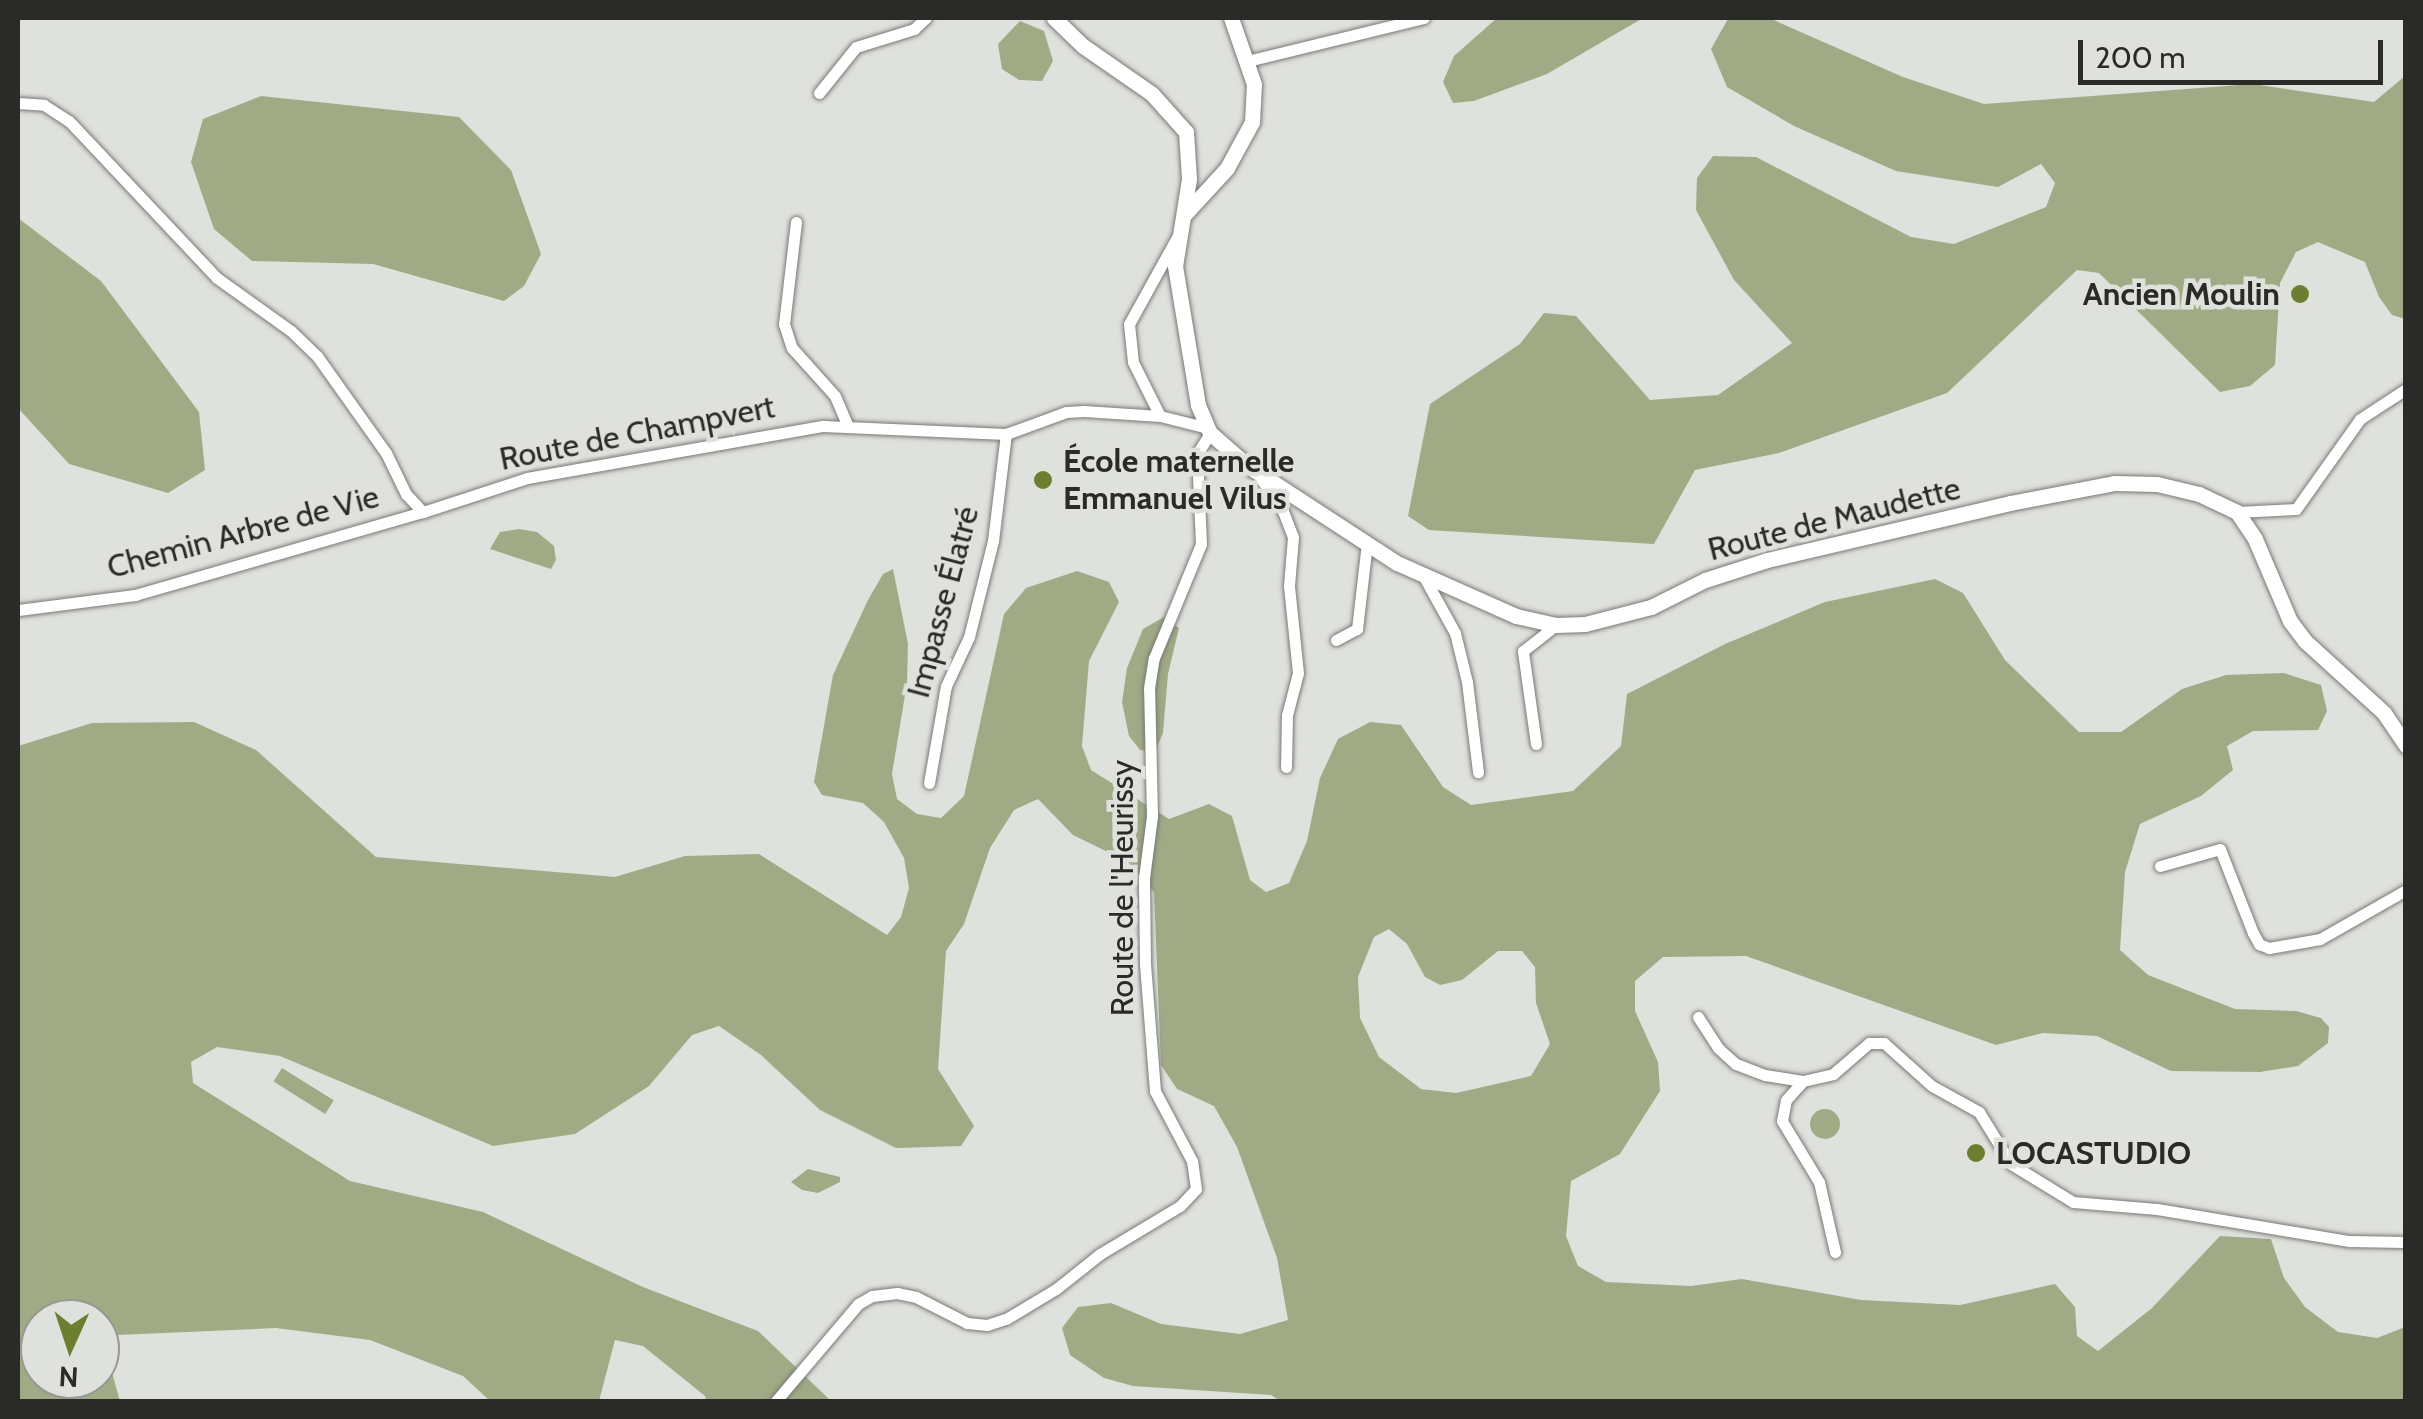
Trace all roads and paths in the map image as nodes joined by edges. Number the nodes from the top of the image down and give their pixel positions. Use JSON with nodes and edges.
{"nodes":[{"id":1,"x":926,"y":18,"type":"edge"},
{"id":2,"x":1054,"y":18,"type":"edge"},
{"id":3,"x":1231,"y":18,"type":"edge"},
{"id":4,"x":1424,"y":18,"type":"edge"},
{"id":5,"x":1247,"y":61,"type":"junction"},
{"id":6,"x":819,"y":93,"type":"dead end"},
{"id":7,"x":18,"y":103,"type":"edge"},
{"id":8,"x":1184,"y":215,"type":"junction"},
{"id":9,"x":796,"y":222,"type":"dead end"},
{"id":10,"x":1178,"y":237,"type":"junction"},
{"id":11,"x":2406,"y":389,"type":"edge"},
{"id":12,"x":1160,"y":416,"type":"junction"},
{"id":13,"x":848,"y":426,"type":"junction"},
{"id":14,"x":1208,"y":431,"type":"junction"},
{"id":15,"x":1006,"y":434,"type":"junction"},
{"id":16,"x":1255,"y":471,"type":"junction"},
{"id":17,"x":424,"y":512,"type":"junction"},
{"id":18,"x":2236,"y":512,"type":"junction"},
{"id":19,"x":1368,"y":543,"type":"junction"},
{"id":20,"x":1424,"y":577,"type":"junction"},
{"id":21,"x":18,"y":610,"type":"edge"},
{"id":22,"x":1556,"y":625,"type":"junction"},
{"id":23,"x":1336,"y":640,"type":"dead end"},
{"id":24,"x":1536,"y":744,"type":"dead end"},
{"id":25,"x":2406,"y":746,"type":"edge"},
{"id":26,"x":1286,"y":767,"type":"dead end"},
{"id":27,"x":1478,"y":772,"type":"dead end"},
{"id":28,"x":930,"y":783,"type":"dead end"},
{"id":29,"x":2160,"y":866,"type":"dead end"},
{"id":30,"x":2406,"y":890,"type":"edge"},
{"id":31,"x":1698,"y":1017,"type":"dead end"},
{"id":32,"x":1804,"y":1081,"type":"junction"},
{"id":33,"x":2406,"y":1242,"type":"edge"},
{"id":34,"x":1836,"y":1252,"type":"dead end"},
{"id":35,"x":774,"y":1402,"type":"edge"}],
"edges":[{"from":1,"to":6,"type":"street"},
{"from":2,"to":8,"type":"street"},
{"from":3,"to":5,"type":"street"},
{"from":4,"to":5,"type":"street"},
{"from":5,"to":8,"type":"street"},
{"from":7,"to":17,"type":"street"},
{"from":8,"to":10,"type":"street"},
{"from":9,"to":13,"type":"street"},
{"from":10,"to":12,"type":"street"},
{"from":10,"to":14,"type":"street"},
{"from":11,"to":18,"type":"street"},
{"from":12,"to":14,"type":"street","name":"Route de Champvert"},
{"from":12,"to":15,"type":"street","name":"Route de Champvert"},
{"from":13,"to":15,"type":"street","name":"Route de Champvert"},
{"from":13,"to":17,"type":"street","name":"Route de Champvert"},
{"from":14,"to":16,"type":"street","name":"Route de Maudette"},
{"from":14,"to":35,"type":"street","name":"Route de l'Heurissy"},
{"from":15,"to":28,"type":"street","name":"Impasse Élatré"},
{"from":16,"to":19,"type":"street","name":"Route de Maudette"},
{"from":16,"to":26,"type":"street"},
{"from":17,"to":21,"type":"street","name":"Chemin Arbre de Vie"},
{"from":18,"to":22,"type":"street","name":"Route de Maudette"},
{"from":18,"to":25,"type":"street"},
{"from":19,"to":20,"type":"street","name":"Route de Maudette"},
{"from":19,"to":23,"type":"street"},
{"from":20,"to":22,"type":"street","name":"Route de Maudette"},
{"from":20,"to":27,"type":"street"},
{"from":22,"to":24,"type":"street"},
{"from":29,"to":30,"type":"street"},
{"from":31,"to":32,"type":"street"},
{"from":32,"to":33,"type":"street"},
{"from":32,"to":34,"type":"street"}]}
